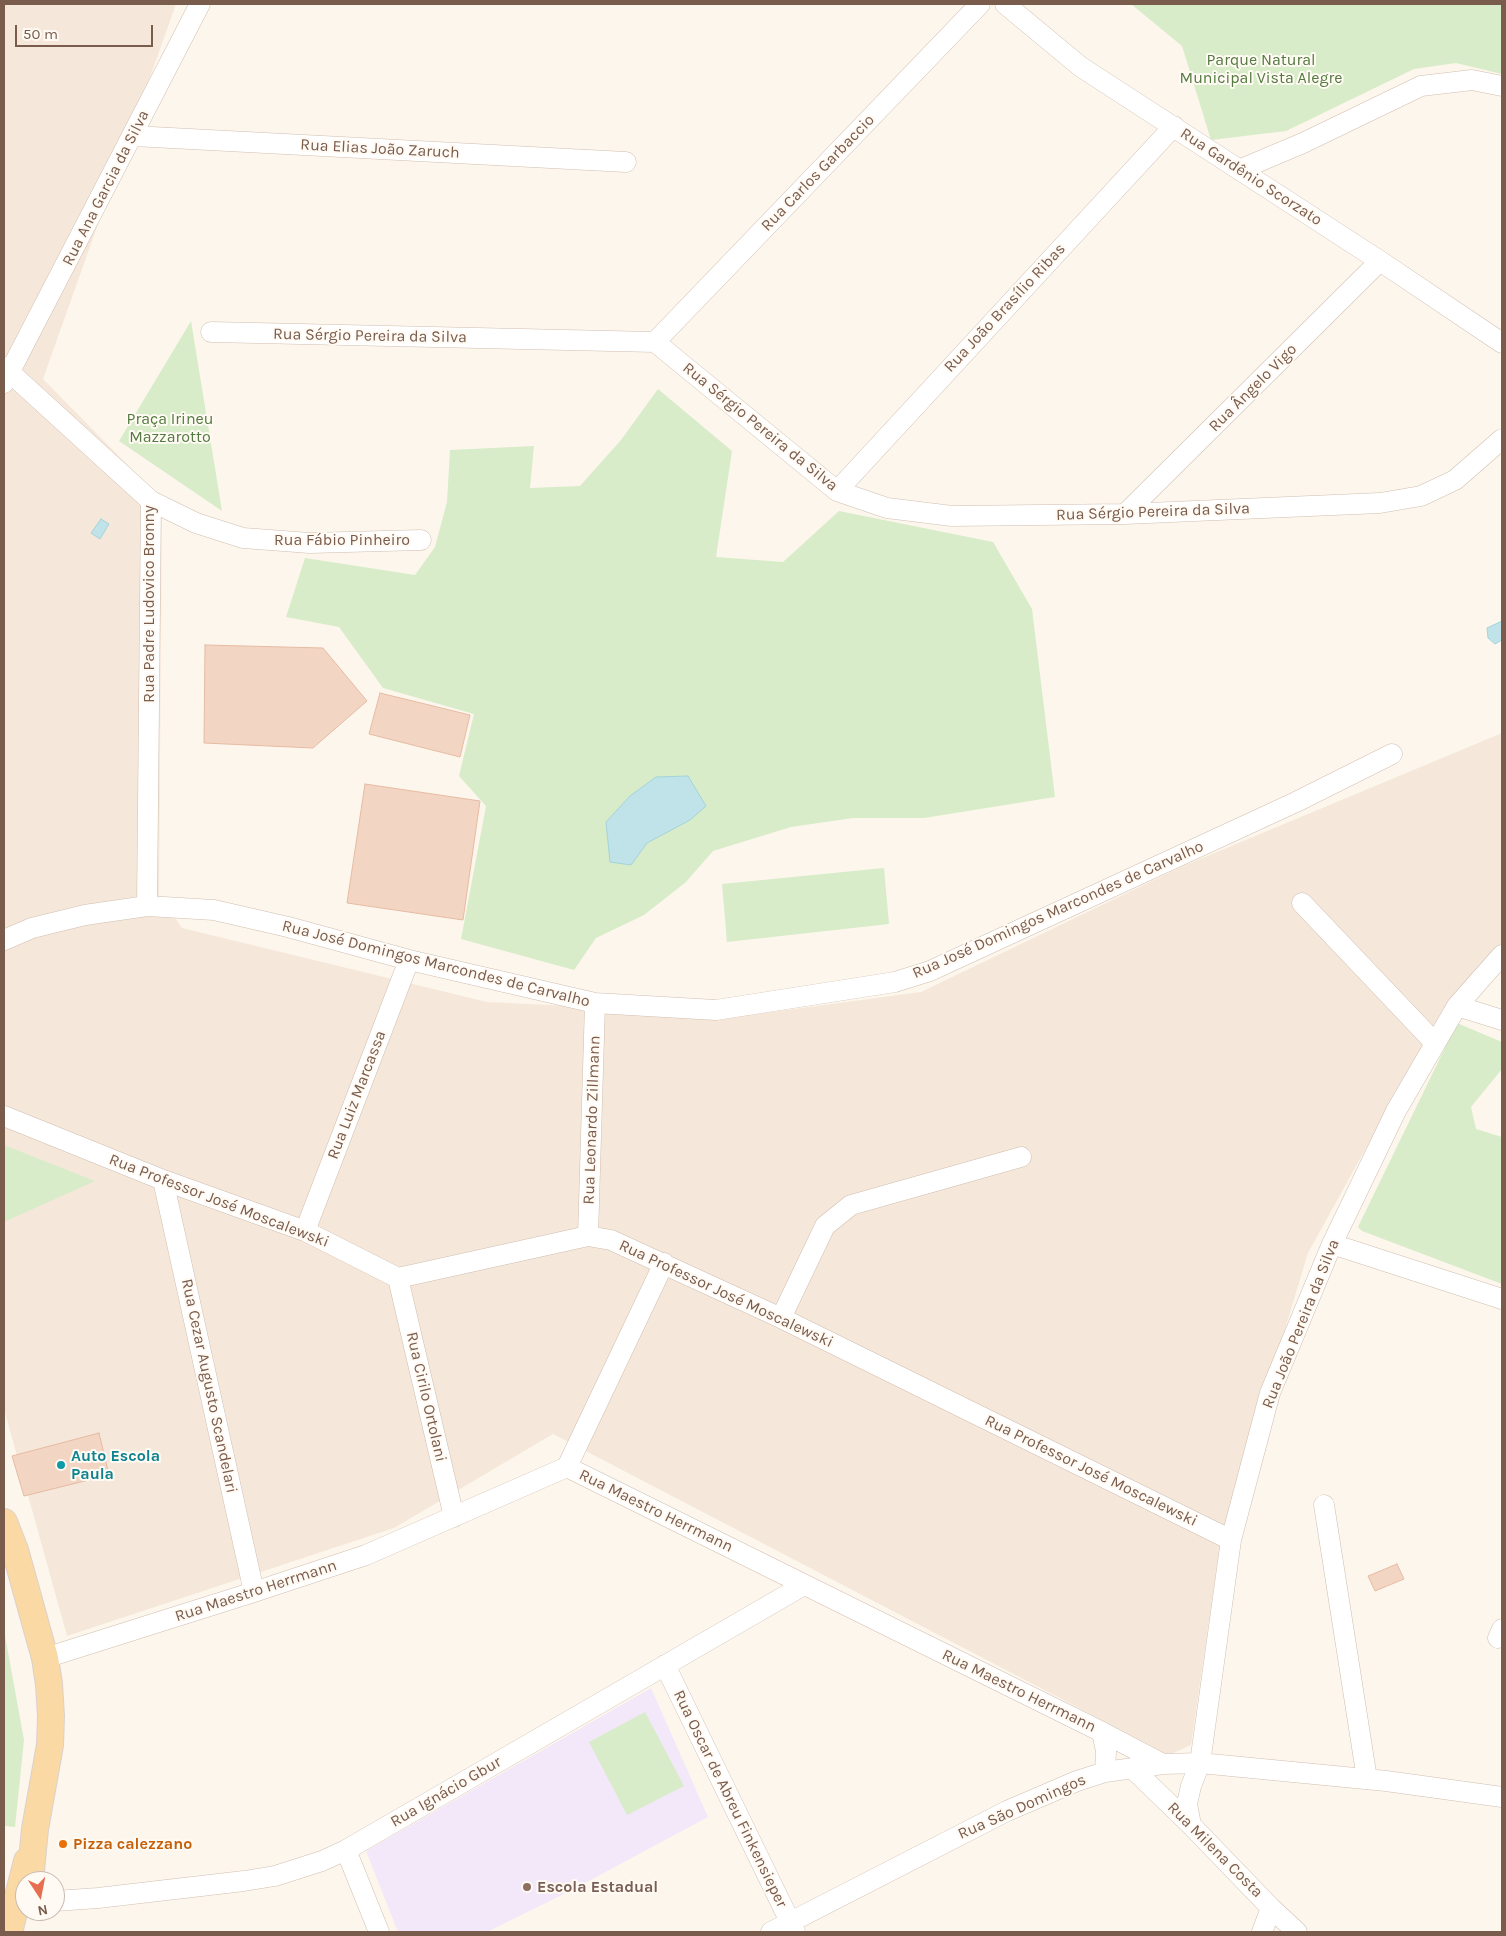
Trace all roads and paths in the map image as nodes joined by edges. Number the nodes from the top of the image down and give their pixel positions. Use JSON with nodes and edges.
{"nodes":[{"id":1,"x":200,"y":4,"type":"edge"},
{"id":2,"x":980,"y":4,"type":"edge"},
{"id":3,"x":1005,"y":4,"type":"edge"},
{"id":4,"x":1502,"y":86,"type":"edge"},
{"id":5,"x":1174,"y":126,"type":"junction"},
{"id":6,"x":133,"y":136,"type":"junction"},
{"id":7,"x":626,"y":162,"type":"dead end"},
{"id":8,"x":1240,"y":170,"type":"junction"},
{"id":9,"x":1380,"y":261,"type":"junction"},
{"id":10,"x":211,"y":332,"type":"dead end"},
{"id":11,"x":655,"y":342,"type":"junction"},
{"id":12,"x":1502,"y":343,"type":"edge"},
{"id":13,"x":6,"y":374,"type":"edge"},
{"id":14,"x":1502,"y":439,"type":"edge"},
{"id":15,"x":837,"y":491,"type":"junction"},
{"id":16,"x":151,"y":501,"type":"junction"},
{"id":17,"x":1125,"y":514,"type":"junction"},
{"id":18,"x":421,"y":540,"type":"dead end"},
{"id":19,"x":1392,"y":754,"type":"dead end"},
{"id":20,"x":1302,"y":903,"type":"dead end"},
{"id":21,"x":147,"y":906,"type":"junction"},
{"id":22,"x":4,"y":940,"type":"edge"},
{"id":23,"x":1502,"y":955,"type":"edge"},
{"id":24,"x":409,"y":960,"type":"junction"},
{"id":25,"x":595,"y":1003,"type":"junction"},
{"id":26,"x":1457,"y":1006,"type":"junction"},
{"id":27,"x":1502,"y":1020,"type":"edge"},
{"id":28,"x":1435,"y":1043,"type":"junction"},
{"id":29,"x":4,"y":1116,"type":"edge"},
{"id":30,"x":1021,"y":1157,"type":"dead end"},
{"id":31,"x":163,"y":1180,"type":"junction"},
{"id":32,"x":305,"y":1231,"type":"junction"},
{"id":33,"x":588,"y":1236,"type":"junction"},
{"id":34,"x":1332,"y":1244,"type":"junction"},
{"id":35,"x":664,"y":1263,"type":"junction"},
{"id":36,"x":398,"y":1278,"type":"junction"},
{"id":37,"x":1502,"y":1299,"type":"edge"},
{"id":38,"x":781,"y":1318,"type":"junction"},
{"id":39,"x":567,"y":1467,"type":"junction"},
{"id":40,"x":1324,"y":1505,"type":"dead end"},
{"id":41,"x":4,"y":1512,"type":"edge"},
{"id":42,"x":454,"y":1517,"type":"junction"},
{"id":43,"x":4,"y":1522,"type":"edge"},
{"id":44,"x":1231,"y":1540,"type":"junction"},
{"id":45,"x":15,"y":1550,"type":"junction"},
{"id":46,"x":804,"y":1584,"type":"junction"},
{"id":47,"x":254,"y":1592,"type":"junction"},
{"id":48,"x":44,"y":1658,"type":"junction"},
{"id":49,"x":665,"y":1665,"type":"junction"},
{"id":50,"x":1102,"y":1732,"type":"junction"},
{"id":51,"x":1200,"y":1763,"type":"junction"},
{"id":52,"x":1163,"y":1764,"type":"junction"},
{"id":53,"x":1132,"y":1768,"type":"junction"},
{"id":54,"x":1105,"y":1772,"type":"junction"},
{"id":55,"x":1367,"y":1779,"type":"junction"},
{"id":56,"x":1502,"y":1797,"type":"edge"},
{"id":57,"x":1192,"y":1824,"type":"junction"},
{"id":58,"x":36,"y":1829,"type":"junction"},
{"id":59,"x":346,"y":1850,"type":"junction"},
{"id":60,"x":31,"y":1871,"type":"edge"},
{"id":61,"x":65,"y":1900,"type":"edge"},
{"id":62,"x":1271,"y":1908,"type":"junction"},
{"id":63,"x":793,"y":1927,"type":"edge"},
{"id":64,"x":9,"y":1932,"type":"edge"},
{"id":65,"x":379,"y":1932,"type":"edge"},
{"id":66,"x":771,"y":1932,"type":"edge"},
{"id":67,"x":1262,"y":1932,"type":"edge"},
{"id":68,"x":1298,"y":1932,"type":"edge"}],
"edges":[{"from":1,"to":6,"type":"street","name":"Rua Ana Garcia da Silva"},
{"from":2,"to":11,"type":"street","name":"Rua Carlos Garbaccio"},
{"from":3,"to":5,"type":"street","name":"Rua Gardênio Scorzato"},
{"from":4,"to":8,"type":"street"},
{"from":5,"to":8,"type":"street","name":"Rua Gardênio Scorzato"},
{"from":5,"to":15,"type":"street","name":"Rua João Brasílio Ribas"},
{"from":6,"to":7,"type":"street","name":"Rua Elias João Zaruch"},
{"from":6,"to":13,"type":"street","name":"Rua Ana Garcia da Silva"},
{"from":8,"to":9,"type":"street","name":"Rua Gardênio Scorzato"},
{"from":9,"to":12,"type":"street","name":"Rua Gardênio Scorzato"},
{"from":9,"to":17,"type":"street","name":"Rua Ângelo Vigo"},
{"from":10,"to":11,"type":"street","name":"Rua Sérgio Pereira da Silva"},
{"from":11,"to":15,"type":"street","name":"Rua Sérgio Pereira da Silva"},
{"from":13,"to":16,"type":"street","name":"Rua Padre Ludovico Bronny"},
{"from":14,"to":17,"type":"street","name":"Rua Sérgio Pereira da Silva"},
{"from":15,"to":17,"type":"street","name":"Rua Sérgio Pereira da Silva"},
{"from":16,"to":18,"type":"street","name":"Rua Fábio Pinheiro"},
{"from":16,"to":21,"type":"street","name":"Rua Padre Ludovico Bronny"},
{"from":19,"to":25,"type":"street","name":"Rua José Domingos Marcondes de Carvalho"},
{"from":20,"to":28,"type":"street"},
{"from":21,"to":22,"type":"street","name":"Rua José Domingos Marcondes de Carvalho"},
{"from":21,"to":24,"type":"street","name":"Rua José Domingos Marcondes de Carvalho"},
{"from":23,"to":26,"type":"street","name":"Rua João Pereira da Silva"},
{"from":24,"to":25,"type":"street","name":"Rua José Domingos Marcondes de Carvalho"},
{"from":24,"to":32,"type":"street","name":"Rua Luiz Marcassa"},
{"from":25,"to":33,"type":"street","name":"Rua Leonardo Zillmann"},
{"from":26,"to":27,"type":"street"},
{"from":26,"to":28,"type":"street","name":"Rua João Pereira da Silva"},
{"from":28,"to":34,"type":"street","name":"Rua João Pereira da Silva"},
{"from":29,"to":31,"type":"street","name":"Rua Professor José Moscalewski"},
{"from":30,"to":38,"type":"street"},
{"from":31,"to":32,"type":"street","name":"Rua Professor José Moscalewski"},
{"from":31,"to":47,"type":"street","name":"Rua Cezar Augusto Scandelari"},
{"from":32,"to":36,"type":"street","name":"Rua Professor José Moscalewski"},
{"from":33,"to":35,"type":"street","name":"Rua Professor José Moscalewski"},
{"from":33,"to":36,"type":"street","name":"Rua Professor José Moscalewski"},
{"from":34,"to":37,"type":"street"},
{"from":34,"to":44,"type":"street","name":"Rua João Pereira da Silva"},
{"from":35,"to":38,"type":"street","name":"Rua Professor José Moscalewski"},
{"from":35,"to":39,"type":"street"},
{"from":36,"to":42,"type":"street","name":"Rua Cirilo Ortolani"},
{"from":38,"to":44,"type":"street","name":"Rua Professor José Moscalewski"},
{"from":39,"to":42,"type":"street","name":"Rua Maestro Herrmann"},
{"from":39,"to":46,"type":"street","name":"Rua Maestro Herrmann"},
{"from":40,"to":55,"type":"street"},
{"from":41,"to":45,"type":"main road"},
{"from":42,"to":47,"type":"street","name":"Rua Maestro Herrmann"},
{"from":43,"to":45,"type":"main road"},
{"from":44,"to":51,"type":"street","name":"Rua João Pereira da Silva"},
{"from":45,"to":48,"type":"main road"},
{"from":46,"to":49,"type":"street","name":"Rua Ignácio Gbur"},
{"from":46,"to":50,"type":"street","name":"Rua Maestro Herrmann"},
{"from":47,"to":48,"type":"street","name":"Rua Maestro Herrmann"},
{"from":48,"to":58,"type":"main road"},
{"from":49,"to":59,"type":"street","name":"Rua Ignácio Gbur"},
{"from":49,"to":63,"type":"street","name":"Rua Oscar de Abreu Finkensieper"},
{"from":50,"to":52,"type":"street","name":"Rua Maestro Herrmann"},
{"from":50,"to":54,"type":"street"},
{"from":51,"to":52,"type":"street","name":"Rua São Domingos"},
{"from":51,"to":55,"type":"street","name":"Rua São Domingos"},
{"from":51,"to":57,"type":"street","name":"Rua João Pereira da Silva"},
{"from":52,"to":53,"type":"street","name":"Rua São Domingos"},
{"from":53,"to":54,"type":"street","name":"Rua São Domingos"},
{"from":53,"to":57,"type":"street","name":"Rua Milena Costa"},
{"from":54,"to":63,"type":"street","name":"Rua São Domingos"},
{"from":55,"to":56,"type":"street","name":"Rua São Domingos"},
{"from":57,"to":62,"type":"street","name":"Rua Milena Costa"},
{"from":58,"to":60,"type":"main road"},
{"from":58,"to":64,"type":"main road"},
{"from":59,"to":61,"type":"street","name":"Rua Ignácio Gbur"},
{"from":59,"to":65,"type":"street"},
{"from":62,"to":67,"type":"street"},
{"from":62,"to":68,"type":"street","name":"Rua Milena Costa"},
{"from":63,"to":66,"type":"street","name":"Rua São Domingos"}]}
